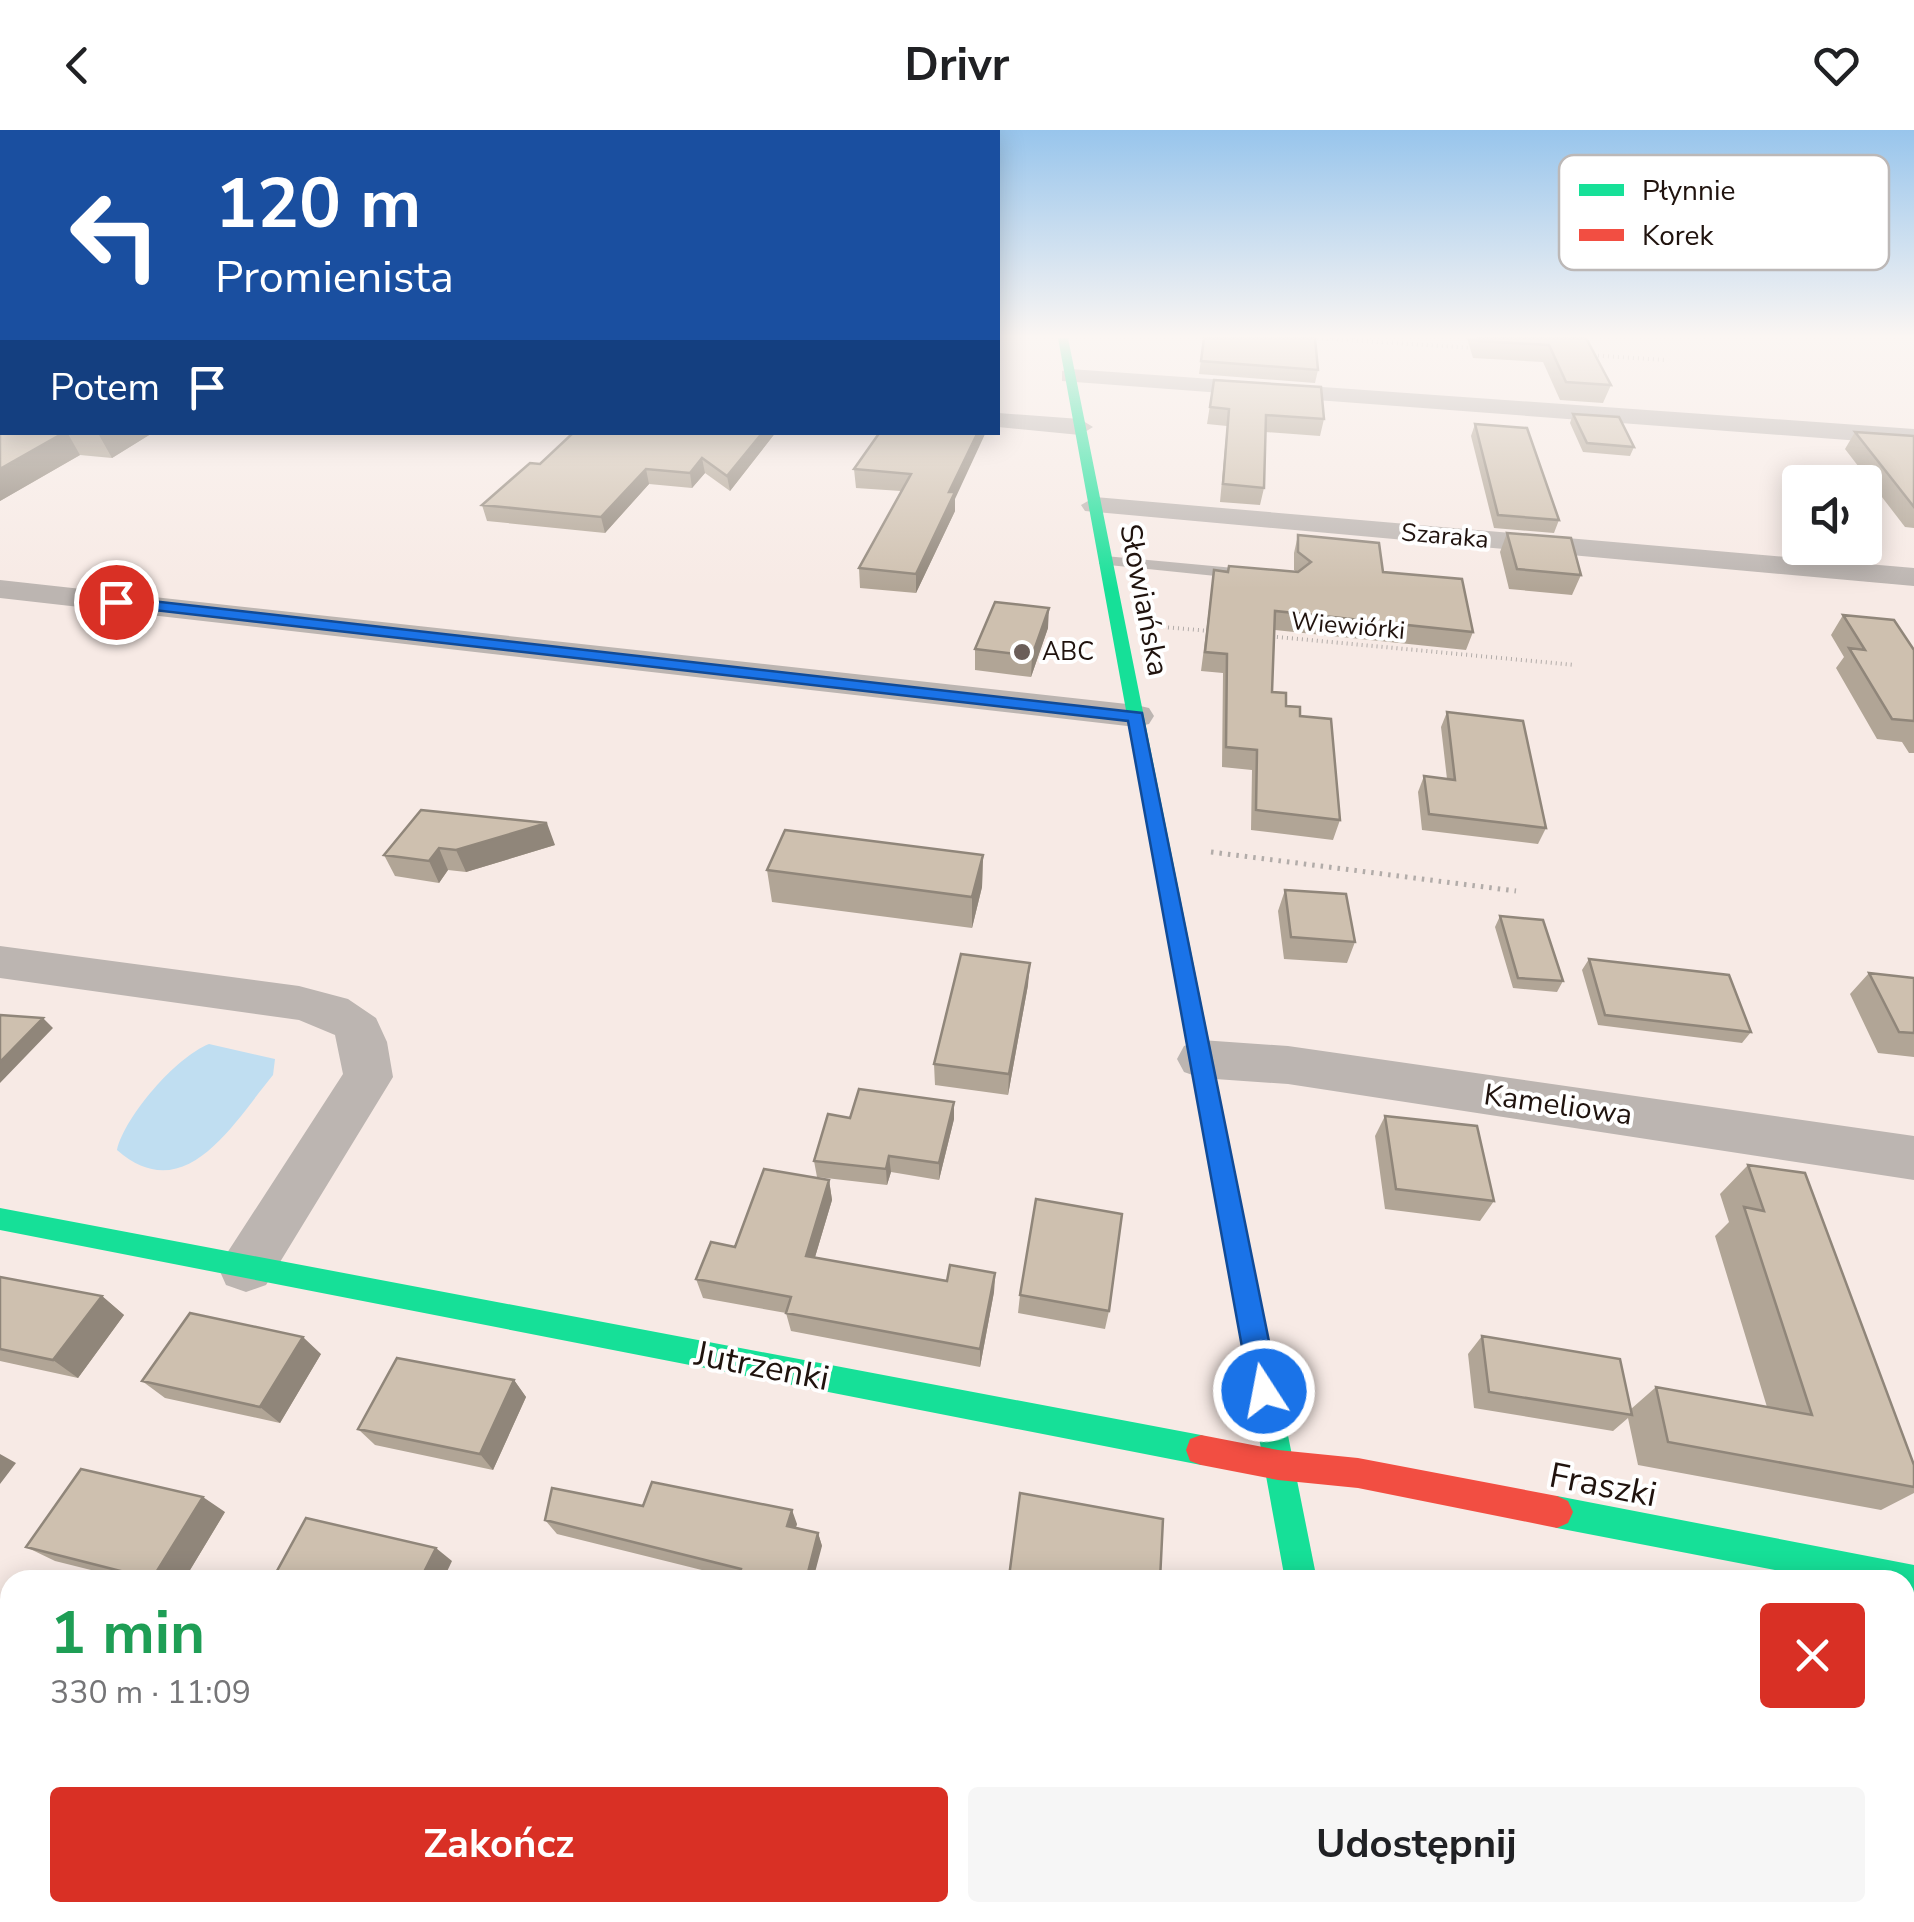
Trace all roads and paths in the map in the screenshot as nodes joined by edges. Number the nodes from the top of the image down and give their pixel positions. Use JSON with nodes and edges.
{"nodes":[{"id":1,"x":1017,"y":422,"type":"edge"},
{"id":2,"x":1079,"y":422,"type":"edge"},
{"id":3,"x":1691,"y":422,"type":"edge"},
{"id":4,"x":1080,"y":427,"type":"junction"},
{"id":5,"x":1914,"y":438,"type":"edge"},
{"id":6,"x":1095,"y":506,"type":"junction"},
{"id":7,"x":1106,"y":561,"type":"junction"},
{"id":8,"x":1257,"y":575,"type":"edge"},
{"id":9,"x":1914,"y":576,"type":"edge"},
{"id":10,"x":0,"y":589,"type":"edge"},
{"id":11,"x":1117,"y":622,"type":"junction"},
{"id":12,"x":1229,"y":633,"type":"edge"},
{"id":13,"x":1248,"y":635,"type":"edge"},
{"id":14,"x":1575,"y":666,"type":"dead end"},
{"id":15,"x":1136,"y":716,"type":"junction"},
{"id":16,"x":1160,"y":846,"type":"junction"},
{"id":17,"x":1516,"y":891,"type":"dead end"},
{"id":18,"x":0,"y":962,"type":"edge"},
{"id":19,"x":1201,"y":1060,"type":"junction"},
{"id":20,"x":1914,"y":1158,"type":"edge"},
{"id":21,"x":0,"y":1219,"type":"edge"},
{"id":22,"x":246,"y":1267,"type":"junction"},
{"id":23,"x":1278,"y":1465,"type":"junction"},
{"id":24,"x":1299,"y":1570,"type":"edge"},
{"id":25,"x":1857,"y":1570,"type":"edge"}],
"edges":[{"from":1,"to":4,"type":"street"},
{"from":2,"to":4,"type":"street","name":"Słowiańska"},
{"from":3,"to":5,"type":"street"},
{"from":4,"to":6,"type":"street","name":"Słowiańska"},
{"from":6,"to":7,"type":"street","name":"Słowiańska"},
{"from":6,"to":9,"type":"street","name":"Szaraka"},
{"from":7,"to":8,"type":"lane"},
{"from":7,"to":11,"type":"street","name":"Słowiańska"},
{"from":10,"to":15,"type":"street"},
{"from":11,"to":12,"type":"path"},
{"from":11,"to":15,"type":"street","name":"Słowiańska"},
{"from":13,"to":14,"type":"path","name":"Wiewiórki"},
{"from":15,"to":16,"type":"street","name":"Słowiańska"},
{"from":16,"to":17,"type":"path"},
{"from":16,"to":19,"type":"street","name":"Słowiańska"},
{"from":18,"to":22,"type":"street"},
{"from":19,"to":20,"type":"street","name":"Kameliowa"},
{"from":19,"to":23,"type":"street","name":"Słowiańska"},
{"from":21,"to":22,"type":"street","name":"Jutrzenki"},
{"from":22,"to":23,"type":"street","name":"Jutrzenki"},
{"from":23,"to":24,"type":"street","name":"Słowiańska"},
{"from":23,"to":25,"type":"street","name":"Fraszki"}]}
